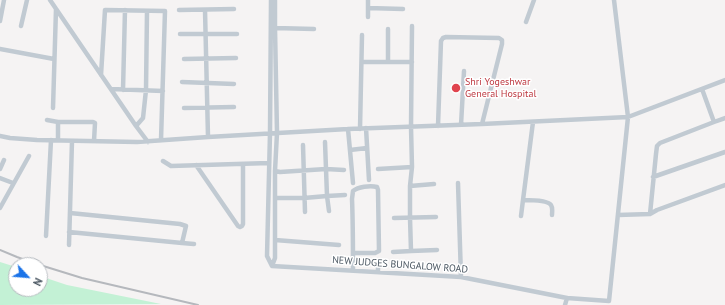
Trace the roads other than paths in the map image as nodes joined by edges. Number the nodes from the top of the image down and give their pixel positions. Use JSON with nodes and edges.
{"nodes":[{"id":1,"x":4,"y":0,"type":"edge"},
{"id":2,"x":27,"y":0,"type":"edge"},
{"id":3,"x":50,"y":0,"type":"edge"},
{"id":4,"x":271,"y":0,"type":"edge"},
{"id":5,"x":275,"y":0,"type":"edge"},
{"id":6,"x":368,"y":0,"type":"edge"},
{"id":7,"x":534,"y":0,"type":"edge"},
{"id":8,"x":614,"y":0,"type":"edge"},
{"id":9,"x":368,"y":8,"type":"junction"},
{"id":10,"x":56,"y":9,"type":"junction"},
{"id":11,"x":403,"y":9,"type":"dead end"},
{"id":12,"x":124,"y":10,"type":"junction"},
{"id":13,"x":179,"y":10,"type":"dead end"},
{"id":14,"x":205,"y":10,"type":"junction"},
{"id":15,"x":234,"y":10,"type":"dead end"},
{"id":16,"x":147,"y":11,"type":"junction"},
{"id":17,"x":368,"y":17,"type":"dead end"},
{"id":18,"x":0,"y":21,"type":"edge"},
{"id":19,"x":526,"y":22,"type":"dead end"},
{"id":20,"x":21,"y":26,"type":"dead end"},
{"id":21,"x":412,"y":26,"type":"dead end"},
{"id":22,"x":275,"y":28,"type":"junction"},
{"id":23,"x":314,"y":29,"type":"dead end"},
{"id":24,"x":388,"y":30,"type":"dead end"},
{"id":25,"x":206,"y":33,"type":"junction"},
{"id":26,"x":180,"y":34,"type":"dead end"},
{"id":27,"x":237,"y":34,"type":"dead end"},
{"id":28,"x":362,"y":35,"type":"dead end"},
{"id":29,"x":0,"y":49,"type":"edge"},
{"id":30,"x":184,"y":58,"type":"dead end"},
{"id":31,"x":206,"y":58,"type":"junction"},
{"id":32,"x":236,"y":58,"type":"dead end"},
{"id":33,"x":54,"y":59,"type":"junction"},
{"id":34,"x":362,"y":62,"type":"junction"},
{"id":35,"x":388,"y":62,"type":"junction"},
{"id":36,"x":412,"y":62,"type":"junction"},
{"id":37,"x":464,"y":71,"type":"dead end"},
{"id":38,"x":101,"y":75,"type":"junction"},
{"id":39,"x":725,"y":80,"type":"edge"},
{"id":40,"x":182,"y":82,"type":"dead end"},
{"id":41,"x":207,"y":82,"type":"junction"},
{"id":42,"x":234,"y":84,"type":"dead end"},
{"id":43,"x":111,"y":89,"type":"junction"},
{"id":44,"x":702,"y":89,"type":"junction"},
{"id":45,"x":123,"y":90,"type":"junction"},
{"id":46,"x":146,"y":90,"type":"junction"},
{"id":47,"x":163,"y":91,"type":"junction"},
{"id":48,"x":207,"y":107,"type":"junction"},
{"id":49,"x":234,"y":107,"type":"dead end"},
{"id":50,"x":52,"y":108,"type":"dead end"},
{"id":51,"x":184,"y":108,"type":"dead end"},
{"id":52,"x":628,"y":117,"type":"junction"},
{"id":53,"x":725,"y":118,"type":"edge"},
{"id":54,"x":47,"y":120,"type":"dead end"},
{"id":55,"x":58,"y":122,"type":"junction"},
{"id":56,"x":533,"y":122,"type":"junction"},
{"id":57,"x":714,"y":122,"type":"junction"},
{"id":58,"x":482,"y":124,"type":"junction"},
{"id":59,"x":461,"y":125,"type":"junction"},
{"id":60,"x":136,"y":126,"type":"junction"},
{"id":61,"x":438,"y":126,"type":"junction"},
{"id":62,"x":411,"y":127,"type":"junction"},
{"id":63,"x":366,"y":128,"type":"junction"},
{"id":64,"x":348,"y":129,"type":"junction"},
{"id":65,"x":360,"y":129,"type":"junction"},
{"id":66,"x":270,"y":133,"type":"junction"},
{"id":67,"x":276,"y":133,"type":"junction"},
{"id":68,"x":0,"y":136,"type":"edge"},
{"id":69,"x":208,"y":137,"type":"junction"},
{"id":70,"x":51,"y":140,"type":"junction"},
{"id":71,"x":58,"y":140,"type":"junction"},
{"id":72,"x":161,"y":140,"type":"junction"},
{"id":73,"x":72,"y":141,"type":"junction"},
{"id":74,"x":94,"y":141,"type":"junction"},
{"id":75,"x":148,"y":142,"type":"junction"},
{"id":76,"x":325,"y":142,"type":"dead end"},
{"id":77,"x":303,"y":145,"type":"dead end"},
{"id":78,"x":367,"y":148,"type":"junction"},
{"id":79,"x":350,"y":150,"type":"junction"},
{"id":80,"x":725,"y":152,"type":"edge"},
{"id":81,"x":29,"y":156,"type":"dead end"},
{"id":82,"x":4,"y":160,"type":"dead end"},
{"id":83,"x":163,"y":161,"type":"dead end"},
{"id":84,"x":269,"y":163,"type":"junction"},
{"id":85,"x":243,"y":164,"type":"junction"},
{"id":86,"x":196,"y":165,"type":"junction"},
{"id":87,"x":412,"y":167,"type":"junction"},
{"id":88,"x":0,"y":169,"type":"edge"},
{"id":89,"x":326,"y":169,"type":"junction"},
{"id":90,"x":378,"y":169,"type":"dead end"},
{"id":91,"x":344,"y":170,"type":"dead end"},
{"id":92,"x":275,"y":171,"type":"junction"},
{"id":93,"x":304,"y":171,"type":"junction"},
{"id":94,"x":654,"y":177,"type":"junction"},
{"id":95,"x":0,"y":178,"type":"edge"},
{"id":96,"x":369,"y":180,"type":"dead end"},
{"id":97,"x":13,"y":183,"type":"junction"},
{"id":98,"x":353,"y":183,"type":"dead end"},
{"id":99,"x":458,"y":183,"type":"dead end"},
{"id":100,"x":434,"y":184,"type":"dead end"},
{"id":101,"x":725,"y":185,"type":"edge"},
{"id":102,"x":410,"y":186,"type":"junction"},
{"id":103,"x":327,"y":196,"type":"junction"},
{"id":104,"x":345,"y":196,"type":"dead end"},
{"id":105,"x":275,"y":198,"type":"junction"},
{"id":106,"x":304,"y":198,"type":"junction"},
{"id":107,"x":524,"y":200,"type":"junction"},
{"id":108,"x":0,"y":208,"type":"edge"},
{"id":109,"x":329,"y":211,"type":"dead end"},
{"id":110,"x":305,"y":212,"type":"dead end"},
{"id":111,"x":70,"y":213,"type":"junction"},
{"id":112,"x":650,"y":214,"type":"junction"},
{"id":113,"x":552,"y":215,"type":"dead end"},
{"id":114,"x":618,"y":215,"type":"junction"},
{"id":115,"x":521,"y":216,"type":"dead end"},
{"id":116,"x":436,"y":217,"type":"dead end"},
{"id":117,"x":394,"y":218,"type":"dead end"},
{"id":118,"x":410,"y":218,"type":"junction"},
{"id":119,"x":69,"y":232,"type":"junction"},
{"id":120,"x":46,"y":236,"type":"dead end"},
{"id":121,"x":275,"y":240,"type":"junction"},
{"id":122,"x":182,"y":242,"type":"junction"},
{"id":123,"x":194,"y":244,"type":"dead end"},
{"id":124,"x":69,"y":245,"type":"dead end"},
{"id":125,"x":339,"y":245,"type":"dead end"},
{"id":126,"x":437,"y":250,"type":"dead end"},
{"id":127,"x":411,"y":251,"type":"junction"},
{"id":128,"x":393,"y":252,"type":"dead end"},
{"id":129,"x":353,"y":253,"type":"junction"},
{"id":130,"x":378,"y":260,"type":"dead end"},
{"id":131,"x":272,"y":266,"type":"junction"},
{"id":132,"x":353,"y":270,"type":"junction"},
{"id":133,"x":378,"y":272,"type":"junction"},
{"id":134,"x":461,"y":277,"type":"junction"},
{"id":135,"x":568,"y":298,"type":"junction"},
{"id":136,"x":611,"y":303,"type":"edge"},
{"id":137,"x":565,"y":305,"type":"edge"}],
"edges":[{"from":1,"to":18,"type":"street"},
{"from":2,"to":20,"type":"street"},
{"from":3,"to":10,"type":"street"},
{"from":4,"to":66,"type":"street"},
{"from":5,"to":22,"type":"street"},
{"from":6,"to":9,"type":"street"},
{"from":7,"to":19,"type":"street"},
{"from":8,"to":52,"type":"street","name":"NEW JUDGES BUNGALOW ROAD"},
{"from":9,"to":11,"type":"street"},
{"from":9,"to":17,"type":"street"},
{"from":10,"to":33,"type":"street"},
{"from":10,"to":38,"type":"street"},
{"from":12,"to":16,"type":"street"},
{"from":12,"to":38,"type":"street"},
{"from":12,"to":45,"type":"street"},
{"from":13,"to":14,"type":"street"},
{"from":14,"to":15,"type":"street"},
{"from":14,"to":25,"type":"street"},
{"from":16,"to":46,"type":"street"},
{"from":16,"to":47,"type":"street"},
{"from":21,"to":36,"type":"street"},
{"from":22,"to":23,"type":"street"},
{"from":22,"to":67,"type":"street"},
{"from":24,"to":35,"type":"street"},
{"from":25,"to":26,"type":"street"},
{"from":25,"to":27,"type":"street"},
{"from":25,"to":31,"type":"street"},
{"from":28,"to":34,"type":"street"},
{"from":29,"to":33,"type":"street"},
{"from":30,"to":31,"type":"street"},
{"from":31,"to":32,"type":"street"},
{"from":31,"to":41,"type":"street"},
{"from":33,"to":50,"type":"street"},
{"from":34,"to":35,"type":"street"},
{"from":34,"to":65,"type":"street"},
{"from":35,"to":36,"type":"street"},
{"from":36,"to":62,"type":"street"},
{"from":37,"to":59,"type":"street"},
{"from":38,"to":43,"type":"street"},
{"from":39,"to":44,"type":"street"},
{"from":40,"to":41,"type":"street"},
{"from":41,"to":42,"type":"street"},
{"from":41,"to":48,"type":"street"},
{"from":43,"to":45,"type":"street"},
{"from":43,"to":60,"type":"street"},
{"from":44,"to":52,"type":"street"},
{"from":44,"to":57,"type":"street"},
{"from":45,"to":46,"type":"street"},
{"from":46,"to":47,"type":"street"},
{"from":46,"to":60,"type":"street"},
{"from":47,"to":72,"type":"street"},
{"from":48,"to":49,"type":"street"},
{"from":48,"to":51,"type":"street"},
{"from":48,"to":69,"type":"street"},
{"from":52,"to":56,"type":"street"},
{"from":52,"to":114,"type":"street","name":"NEW JUDGES BUNGALOW ROAD"},
{"from":53,"to":57,"type":"street"},
{"from":54,"to":55,"type":"street"},
{"from":55,"to":71,"type":"street"},
{"from":55,"to":74,"type":"street"},
{"from":56,"to":58,"type":"street"},
{"from":56,"to":107,"type":"street"},
{"from":57,"to":94,"type":"street"},
{"from":58,"to":59,"type":"street"},
{"from":58,"to":61,"type":"street"},
{"from":59,"to":61,"type":"street"},
{"from":60,"to":75,"type":"street"},
{"from":61,"to":62,"type":"street"},
{"from":62,"to":63,"type":"street"},
{"from":62,"to":87,"type":"street"},
{"from":63,"to":65,"type":"street"},
{"from":63,"to":78,"type":"street"},
{"from":64,"to":65,"type":"street"},
{"from":64,"to":67,"type":"street"},
{"from":64,"to":79,"type":"street"},
{"from":66,"to":67,"type":"street"},
{"from":66,"to":69,"type":"street"},
{"from":66,"to":84,"type":"street"},
{"from":67,"to":92,"type":"street"},
{"from":68,"to":70,"type":"street"},
{"from":69,"to":72,"type":"street"},
{"from":70,"to":71,"type":"street"},
{"from":70,"to":120,"type":"street"},
{"from":71,"to":73,"type":"street"},
{"from":72,"to":75,"type":"street"},
{"from":73,"to":74,"type":"street"},
{"from":73,"to":111,"type":"street"},
{"from":74,"to":75,"type":"street"},
{"from":76,"to":89,"type":"street"},
{"from":77,"to":93,"type":"street"},
{"from":78,"to":79,"type":"street"},
{"from":78,"to":96,"type":"street"},
{"from":79,"to":98,"type":"street"},
{"from":80,"to":94,"type":"street"},
{"from":81,"to":97,"type":"street"},
{"from":82,"to":88,"type":"street"},
{"from":83,"to":86,"type":"street"},
{"from":84,"to":85,"type":"street"},
{"from":84,"to":131,"type":"street"},
{"from":85,"to":86,"type":"street"},
{"from":85,"to":86,"type":"street"},
{"from":87,"to":90,"type":"street"},
{"from":87,"to":102,"type":"street"},
{"from":89,"to":91,"type":"street"},
{"from":89,"to":93,"type":"street"},
{"from":89,"to":103,"type":"street"},
{"from":92,"to":93,"type":"street"},
{"from":92,"to":105,"type":"street"},
{"from":93,"to":106,"type":"street"},
{"from":94,"to":112,"type":"street"},
{"from":95,"to":97,"type":"street"},
{"from":97,"to":108,"type":"street"},
{"from":99,"to":134,"type":"street"},
{"from":100,"to":102,"type":"street"},
{"from":101,"to":112,"type":"street"},
{"from":102,"to":118,"type":"street"},
{"from":103,"to":104,"type":"street"},
{"from":103,"to":106,"type":"street"},
{"from":103,"to":109,"type":"street"},
{"from":105,"to":106,"type":"street"},
{"from":105,"to":121,"type":"street"},
{"from":106,"to":110,"type":"street"},
{"from":107,"to":113,"type":"street"},
{"from":107,"to":115,"type":"street"},
{"from":111,"to":119,"type":"street"},
{"from":111,"to":122,"type":"street"},
{"from":112,"to":114,"type":"street"},
{"from":114,"to":136,"type":"street","name":"NEW JUDGES BUNGALOW ROAD"},
{"from":116,"to":118,"type":"street"},
{"from":117,"to":118,"type":"street"},
{"from":118,"to":127,"type":"street"},
{"from":119,"to":122,"type":"street"},
{"from":119,"to":124,"type":"street"},
{"from":121,"to":125,"type":"street"},
{"from":121,"to":131,"type":"street"},
{"from":122,"to":123,"type":"street"},
{"from":126,"to":127,"type":"street"},
{"from":127,"to":128,"type":"street"},
{"from":129,"to":129,"type":"street"},
{"from":129,"to":132,"type":"street"},
{"from":130,"to":133,"type":"street"},
{"from":131,"to":132,"type":"street","name":"NEW JUDGES BUNGALOW ROAD"},
{"from":132,"to":133,"type":"street","name":"NEW JUDGES BUNGALOW ROAD"},
{"from":133,"to":134,"type":"street","name":"NEW JUDGES BUNGALOW ROAD"},
{"from":134,"to":135,"type":"street","name":"NEW JUDGES BUNGALOW ROAD"},
{"from":135,"to":136,"type":"street","name":"NEW JUDGES BUNGALOW ROAD"},
{"from":135,"to":137,"type":"street"}]}
